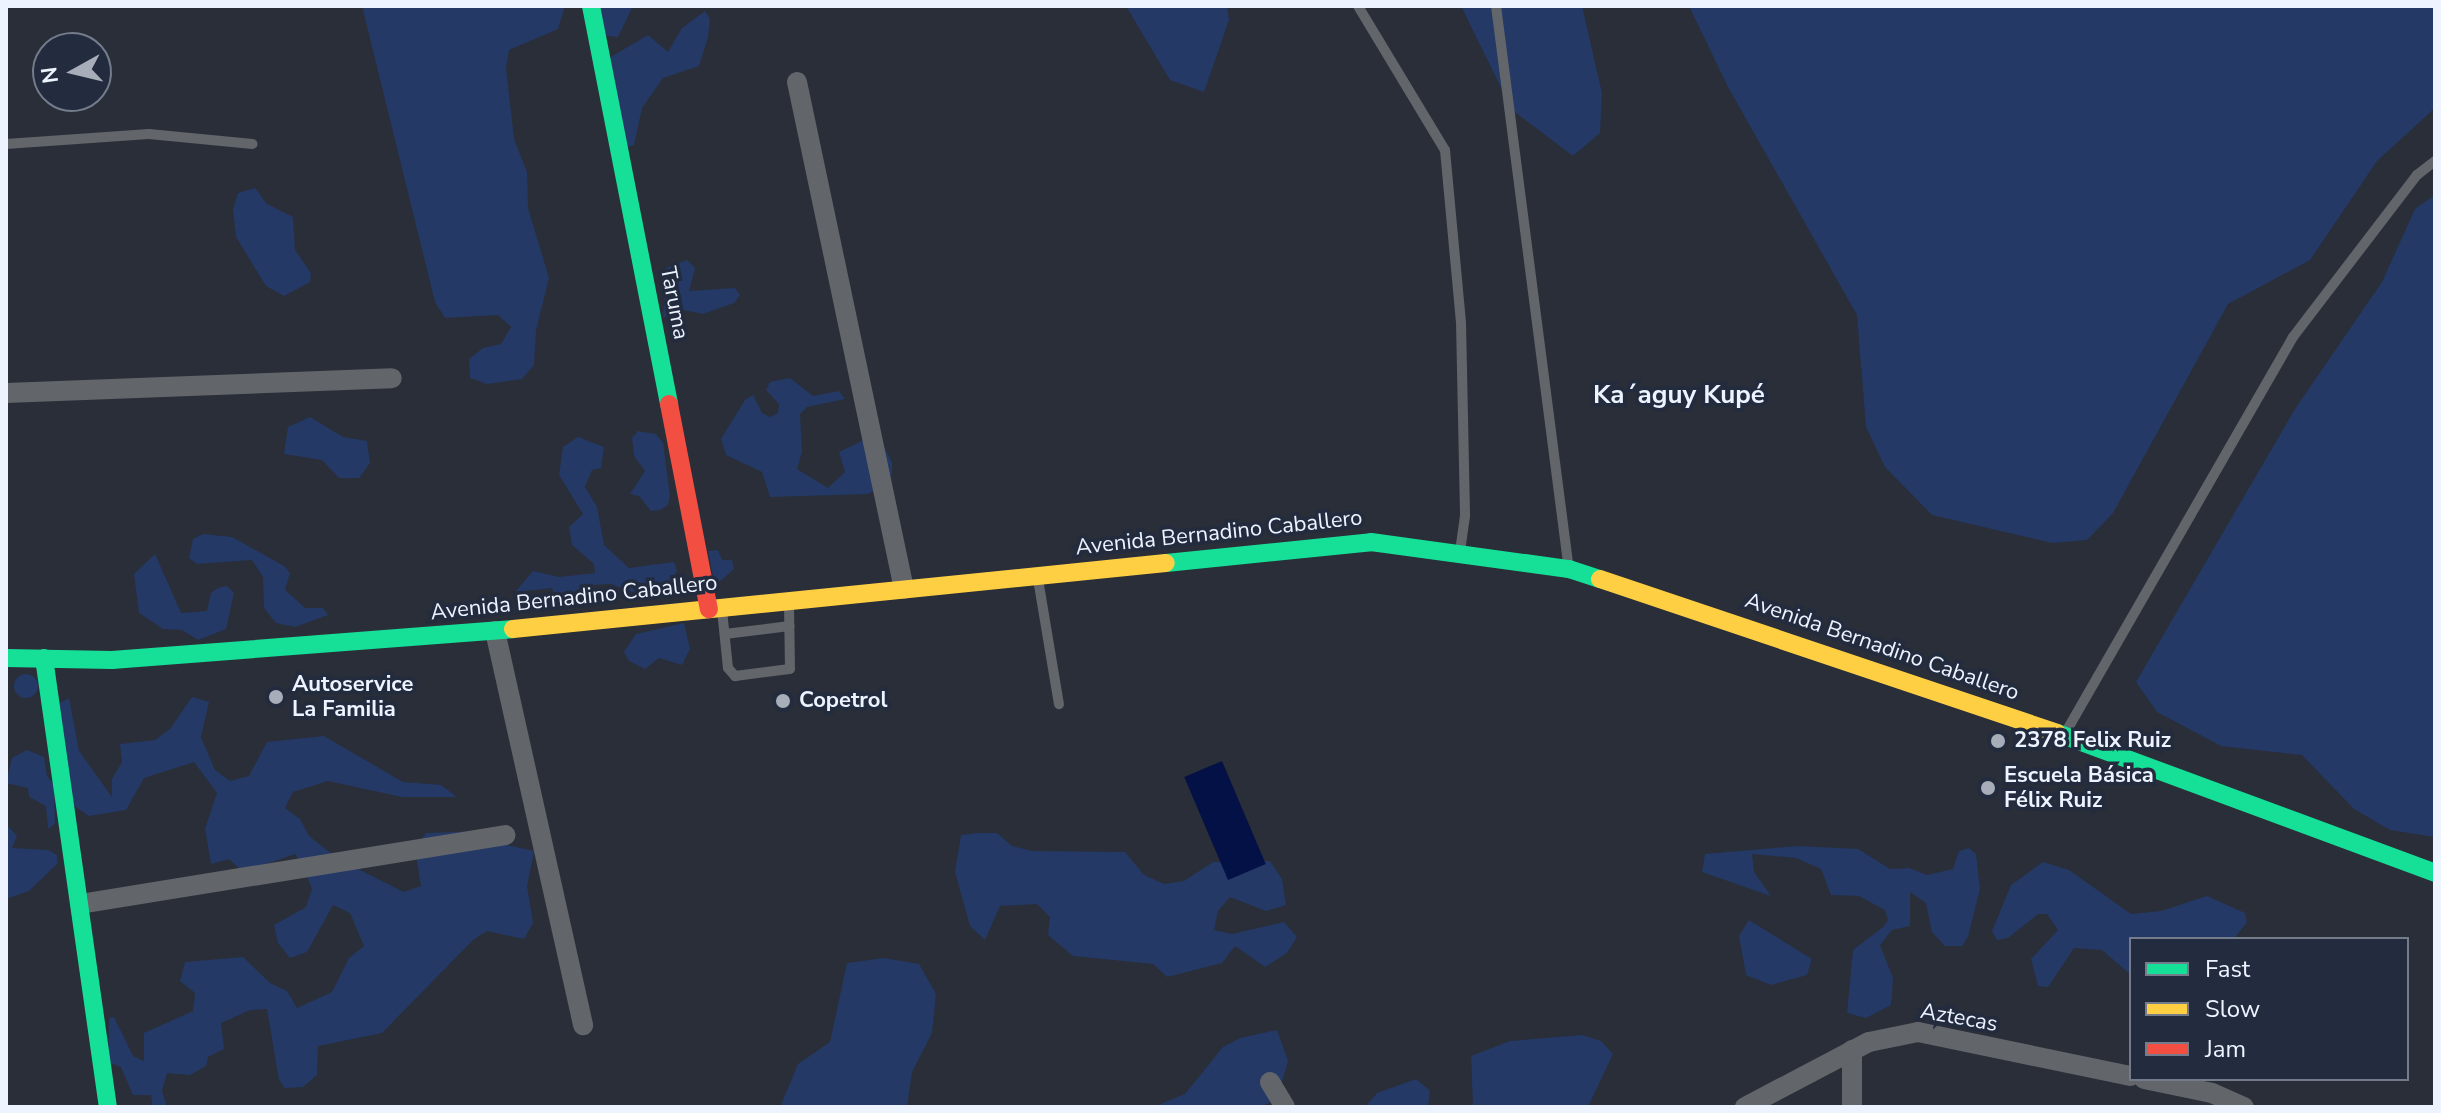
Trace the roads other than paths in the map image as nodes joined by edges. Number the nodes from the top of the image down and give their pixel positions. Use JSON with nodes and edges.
{"nodes":[{"id":1,"x":591,"y":6,"type":"edge"},
{"id":2,"x":1358,"y":6,"type":"edge"},
{"id":3,"x":1496,"y":6,"type":"edge"},
{"id":4,"x":797,"y":82,"type":"dead end"},
{"id":5,"x":6,"y":144,"type":"edge"},
{"id":6,"x":253,"y":144,"type":"dead end"},
{"id":7,"x":2435,"y":161,"type":"edge"},
{"id":8,"x":392,"y":378,"type":"dead end"},
{"id":9,"x":6,"y":393,"type":"edge"},
{"id":10,"x":1459,"y":553,"type":"junction"},
{"id":11,"x":1569,"y":569,"type":"junction"},
{"id":12,"x":1038,"y":575,"type":"junction"},
{"id":13,"x":904,"y":589,"type":"junction"},
{"id":14,"x":788,"y":601,"type":"junction"},
{"id":15,"x":715,"y":608,"type":"junction"},
{"id":16,"x":790,"y":626,"type":"junction"},
{"id":17,"x":495,"y":631,"type":"junction"},
{"id":18,"x":725,"y":634,"type":"junction"},
{"id":19,"x":6,"y":658,"type":"edge"},
{"id":20,"x":44,"y":658,"type":"junction"},
{"id":21,"x":1059,"y":704,"type":"dead end"},
{"id":22,"x":2064,"y":736,"type":"junction"},
{"id":23,"x":505,"y":835,"type":"dead end"},
{"id":24,"x":2435,"y":873,"type":"edge"},
{"id":25,"x":80,"y":904,"type":"junction"},
{"id":26,"x":583,"y":1025,"type":"dead end"},
{"id":27,"x":1852,"y":1050,"type":"junction"},
{"id":28,"x":2129,"y":1076,"type":"edge"},
{"id":29,"x":2151,"y":1081,"type":"edge"},
{"id":30,"x":1270,"y":1082,"type":"dead end"},
{"id":31,"x":2223,"y":1103,"type":"edge"},
{"id":32,"x":108,"y":1107,"type":"edge"},
{"id":33,"x":1285,"y":1107,"type":"edge"},
{"id":34,"x":1745,"y":1107,"type":"edge"},
{"id":35,"x":1852,"y":1107,"type":"edge"},
{"id":36,"x":2244,"y":1107,"type":"edge"}],
"edges":[{"from":1,"to":15,"type":"main road","name":"Taruma"},
{"from":2,"to":10,"type":"lane"},
{"from":3,"to":11,"type":"lane"},
{"from":4,"to":13,"type":"street"},
{"from":5,"to":6,"type":"lane"},
{"from":7,"to":22,"type":"lane"},
{"from":8,"to":9,"type":"street"},
{"from":10,"to":11,"type":"main road","name":"Avenida Bernadino Caballero"},
{"from":10,"to":12,"type":"main road","name":"Avenida Bernadino Caballero"},
{"from":11,"to":22,"type":"main road","name":"Avenida Bernadino Caballero"},
{"from":12,"to":13,"type":"main road","name":"Avenida Bernadino Caballero"},
{"from":12,"to":21,"type":"lane"},
{"from":13,"to":14,"type":"main road","name":"Avenida Bernadino Caballero"},
{"from":14,"to":15,"type":"main road","name":"Avenida Bernadino Caballero"},
{"from":14,"to":16,"type":"lane"},
{"from":15,"to":17,"type":"main road","name":"Avenida Bernadino Caballero"},
{"from":15,"to":18,"type":"lane"},
{"from":16,"to":18,"type":"lane"},
{"from":16,"to":18,"type":"lane"},
{"from":17,"to":20,"type":"main road","name":"Avenida Bernadino Caballero"},
{"from":17,"to":26,"type":"street"},
{"from":19,"to":20,"type":"main road","name":"Avenida Bernadino Caballero"},
{"from":20,"to":25,"type":"main road"},
{"from":22,"to":24,"type":"main road","name":"Avenida Bernadino Caballero"},
{"from":23,"to":25,"type":"street"},
{"from":25,"to":32,"type":"main road"},
{"from":27,"to":28,"type":"street","name":"Aztecas"},
{"from":27,"to":34,"type":"street","name":"Aztecas"},
{"from":27,"to":35,"type":"street"},
{"from":29,"to":31,"type":"street"},
{"from":30,"to":33,"type":"street"},
{"from":31,"to":36,"type":"street"}]}
